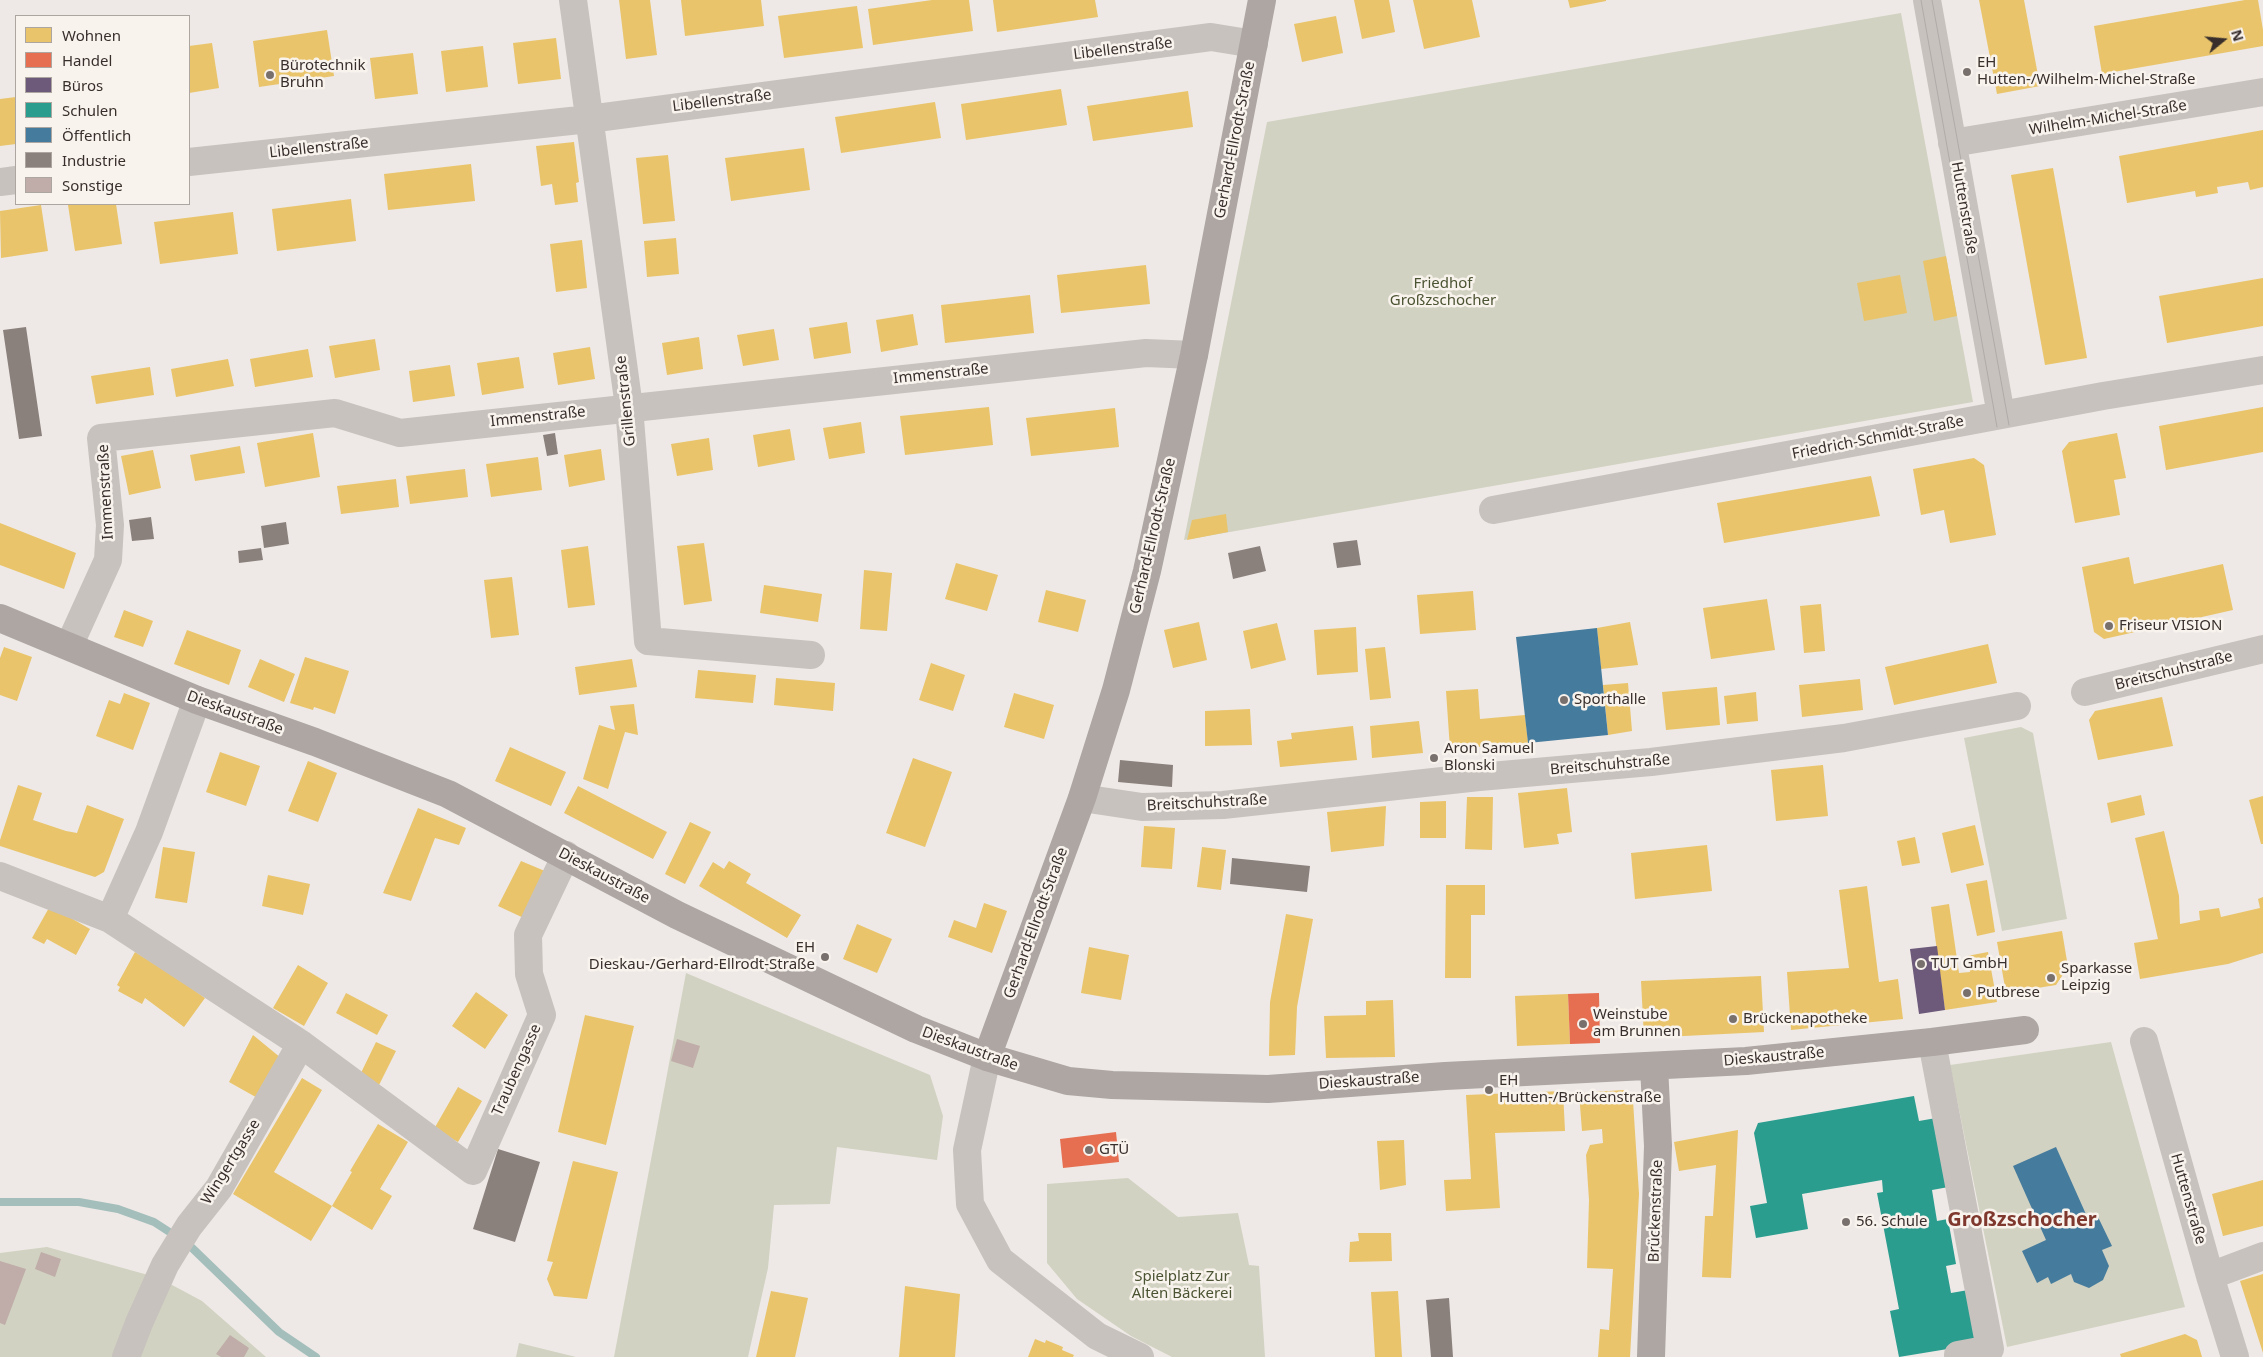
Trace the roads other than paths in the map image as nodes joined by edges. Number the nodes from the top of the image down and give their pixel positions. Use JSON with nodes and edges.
{"nodes":[{"id":1,"x":573,"y":0,"type":"edge"},
{"id":2,"x":1262,"y":0,"type":"edge"},
{"id":3,"x":1927,"y":0,"type":"edge"},
{"id":4,"x":1254,"y":44,"type":"junction"},
{"id":5,"x":2263,"y":92,"type":"edge"},
{"id":6,"x":589,"y":119,"type":"junction"},
{"id":7,"x":1952,"y":143,"type":"junction"},
{"id":8,"x":190,"y":162,"type":"edge"},
{"id":9,"x":15,"y":180,"type":"edge"},
{"id":10,"x":0,"y":182,"type":"edge"},
{"id":11,"x":1194,"y":355,"type":"junction"},
{"id":12,"x":2263,"y":370,"type":"edge"},
{"id":13,"x":628,"y":407,"type":"junction"},
{"id":14,"x":2001,"y":415,"type":"junction"},
{"id":15,"x":1493,"y":510,"type":"dead end"},
{"id":16,"x":0,"y":618,"type":"edge"},
{"id":17,"x":69,"y":646,"type":"junction"},
{"id":18,"x":2263,"y":650,"type":"edge"},
{"id":19,"x":811,"y":655,"type":"dead end"},
{"id":20,"x":2085,"y":692,"type":"dead end"},
{"id":21,"x":197,"y":700,"type":"junction"},
{"id":22,"x":2017,"y":706,"type":"dead end"},
{"id":23,"x":1082,"y":798,"type":"junction"},
{"id":24,"x":566,"y":855,"type":"junction"},
{"id":25,"x":0,"y":876,"type":"edge"},
{"id":26,"x":110,"y":918,"type":"junction"},
{"id":27,"x":2025,"y":1030,"type":"dead end"},
{"id":28,"x":2144,"y":1041,"type":"dead end"},
{"id":29,"x":1932,"y":1042,"type":"junction"},
{"id":30,"x":301,"y":1044,"type":"junction"},
{"id":31,"x":987,"y":1057,"type":"junction"},
{"id":32,"x":1654,"y":1066,"type":"junction"},
{"id":33,"x":2263,"y":1256,"type":"edge"},
{"id":34,"x":2210,"y":1276,"type":"junction"},
{"id":35,"x":1958,"y":1355,"type":"dead end"},
{"id":36,"x":126,"y":1357,"type":"edge"},
{"id":37,"x":1140,"y":1357,"type":"edge"},
{"id":38,"x":1651,"y":1357,"type":"edge"},
{"id":39,"x":2235,"y":1357,"type":"edge"}],
"edges":[{"from":1,"to":6,"type":"street","name":"Grillenstraße"},
{"from":2,"to":4,"type":"main road","name":"Gerhard-Ellrodt-Straße"},
{"from":3,"to":7,"type":"street","name":"Huttenstraße"},
{"from":4,"to":6,"type":"street","name":"Libellenstraße"},
{"from":4,"to":11,"type":"main road","name":"Gerhard-Ellrodt-Straße"},
{"from":5,"to":7,"type":"street","name":"Wilhelm-Michel-Straße"},
{"from":6,"to":8,"type":"street","name":"Libellenstraße"},
{"from":6,"to":13,"type":"street","name":"Grillenstraße"},
{"from":7,"to":14,"type":"street","name":"Huttenstraße"},
{"from":9,"to":10,"type":"street"},
{"from":11,"to":13,"type":"street","name":"Immenstraße"},
{"from":11,"to":23,"type":"main road","name":"Gerhard-Ellrodt-Straße"},
{"from":12,"to":14,"type":"street","name":"Friedrich-Schmidt-Straße"},
{"from":13,"to":17,"type":"street","name":"Immenstraße"},
{"from":13,"to":19,"type":"street","name":"Grillenstraße"},
{"from":14,"to":15,"type":"street","name":"Friedrich-Schmidt-Straße"},
{"from":16,"to":17,"type":"main road","name":"Dieskaustraße"},
{"from":17,"to":21,"type":"main road","name":"Dieskaustraße"},
{"from":18,"to":20,"type":"street","name":"Breitschuhstraße"},
{"from":21,"to":24,"type":"main road","name":"Dieskaustraße"},
{"from":21,"to":26,"type":"street"},
{"from":22,"to":23,"type":"street","name":"Breitschuhstraße"},
{"from":23,"to":31,"type":"main road","name":"Gerhard-Ellrodt-Straße"},
{"from":24,"to":30,"type":"street","name":"Traubengasse"},
{"from":24,"to":31,"type":"main road","name":"Dieskaustraße"},
{"from":25,"to":26,"type":"street"},
{"from":26,"to":30,"type":"street"},
{"from":27,"to":29,"type":"main road","name":"Dieskaustraße"},
{"from":28,"to":34,"type":"street","name":"Huttenstraße"},
{"from":29,"to":32,"type":"main road","name":"Dieskaustraße"},
{"from":29,"to":35,"type":"street"},
{"from":30,"to":36,"type":"street","name":"Wingertgasse"},
{"from":31,"to":32,"type":"main road","name":"Dieskaustraße"},
{"from":31,"to":37,"type":"street"},
{"from":32,"to":38,"type":"main road","name":"Brückenstraße"},
{"from":33,"to":34,"type":"street"},
{"from":34,"to":39,"type":"street","name":"Huttenstraße"}]}
